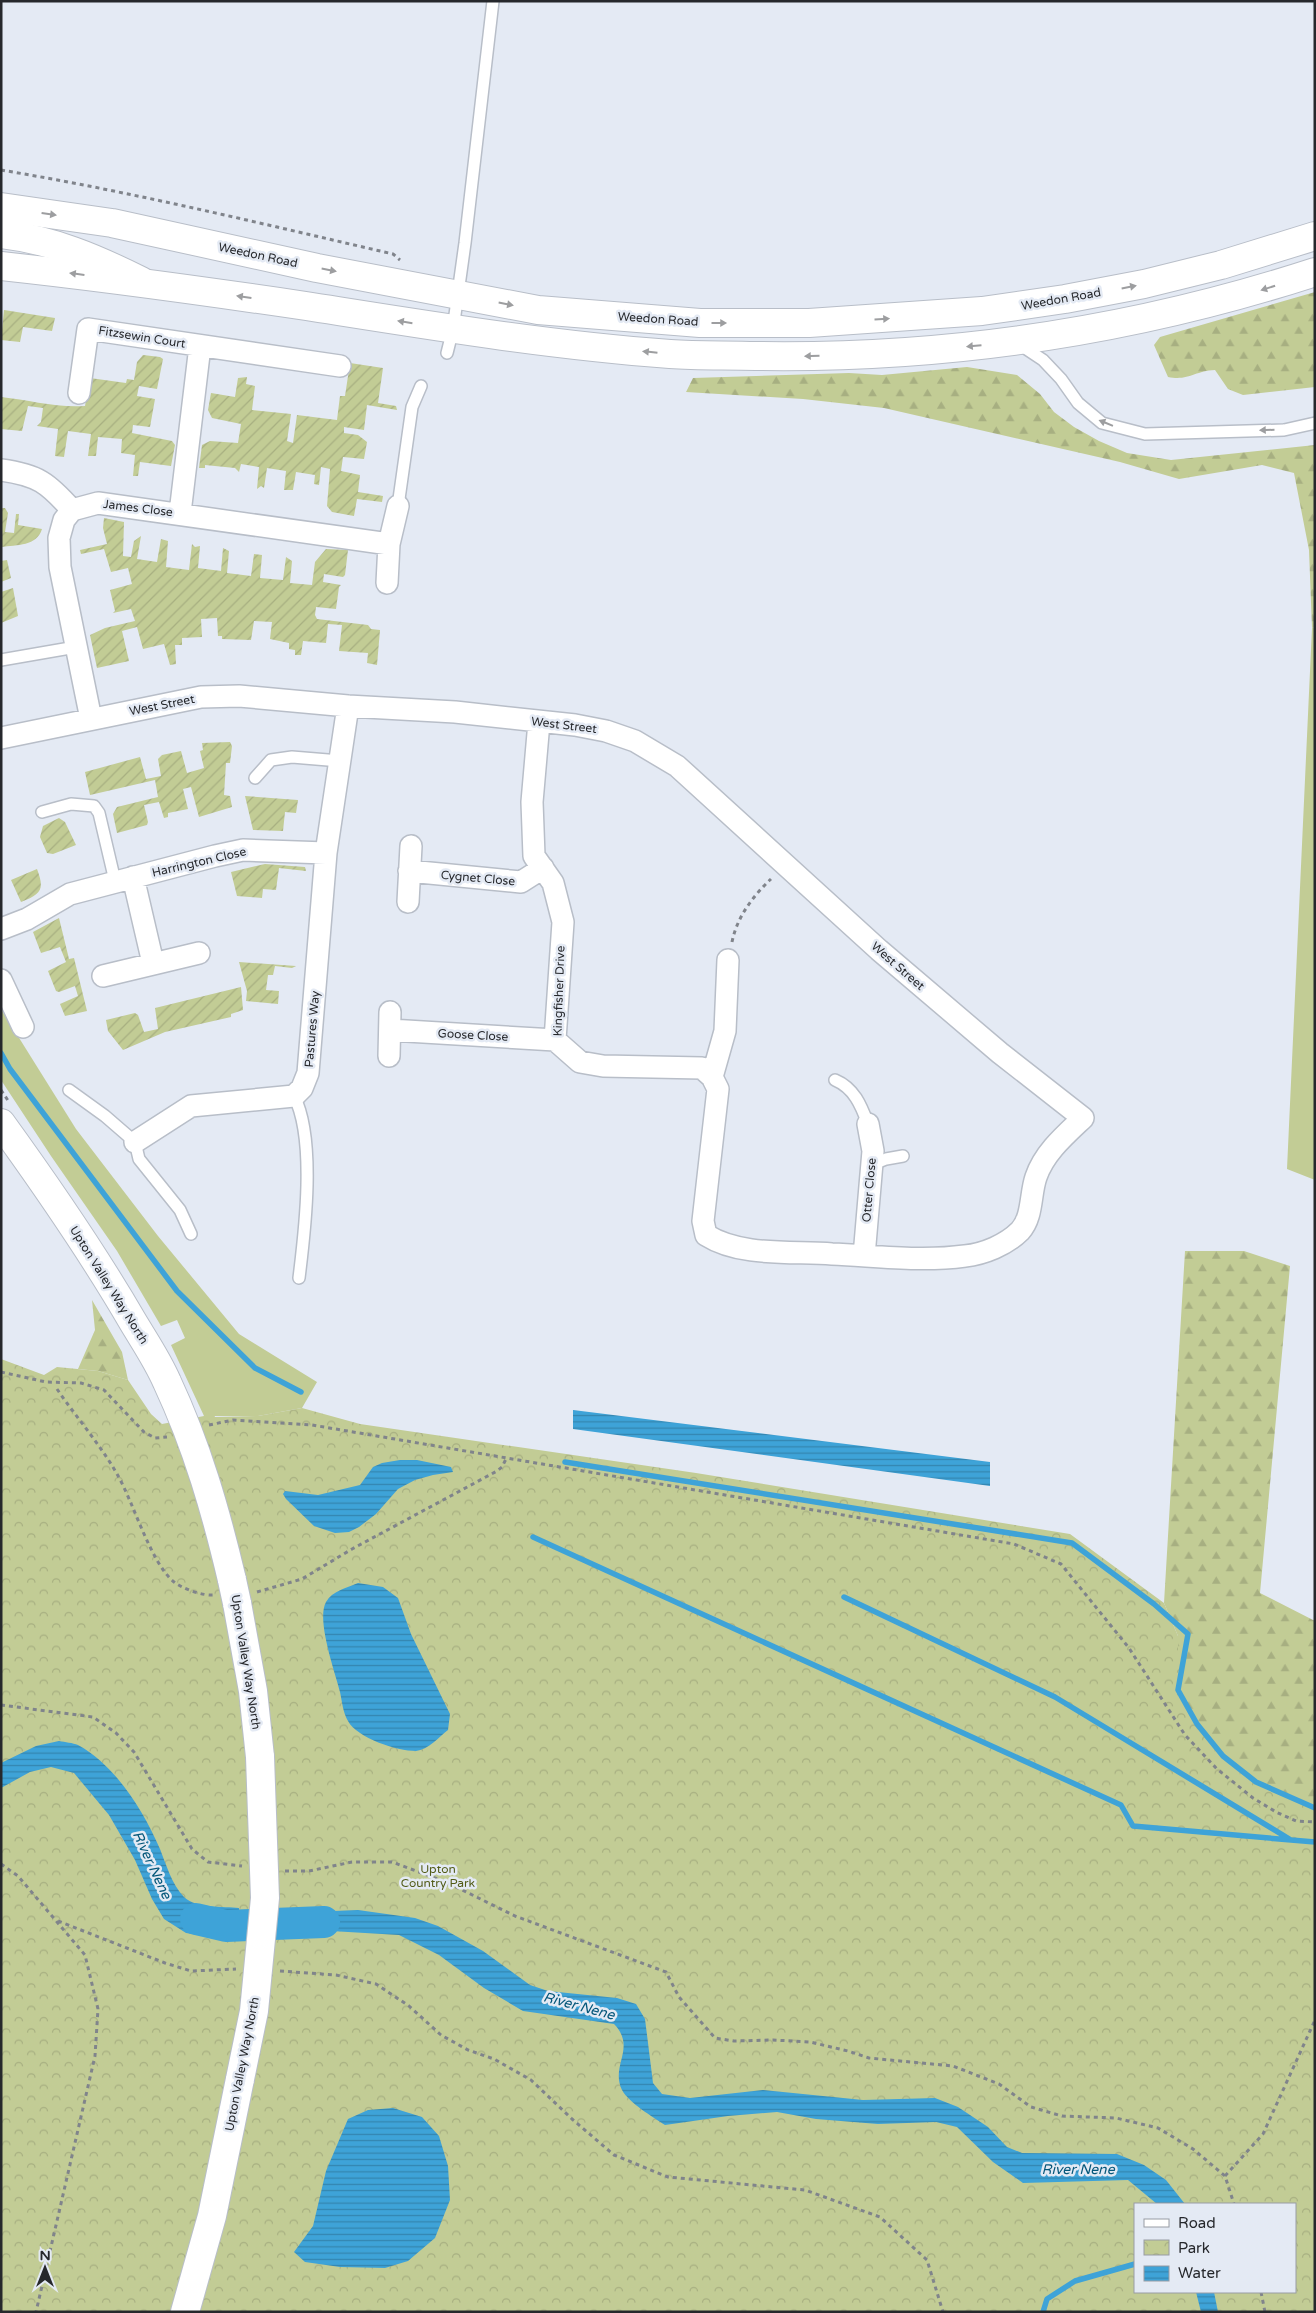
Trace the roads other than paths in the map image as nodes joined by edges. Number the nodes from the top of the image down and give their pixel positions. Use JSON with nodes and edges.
{"nodes":[{"id":1,"x":493,"y":1,"type":"edge"},
{"id":2,"x":1,"y":207,"type":"edge"},
{"id":3,"x":1,"y":234,"type":"edge"},
{"id":4,"x":1315,"y":236,"type":"edge"},
{"id":5,"x":1,"y":266,"type":"edge"},
{"id":6,"x":1315,"y":272,"type":"edge"},
{"id":7,"x":142,"y":282,"type":"junction"},
{"id":8,"x":458,"y":295,"type":"junction"},
{"id":9,"x":450,"y":341,"type":"junction"},
{"id":10,"x":1017,"y":342,"type":"junction"},
{"id":11,"x":200,"y":346,"type":"junction"},
{"id":12,"x":340,"y":366,"type":"dead end"},
{"id":13,"x":421,"y":386,"type":"dead end"},
{"id":14,"x":79,"y":393,"type":"dead end"},
{"id":15,"x":1315,"y":423,"type":"edge"},
{"id":16,"x":1,"y":470,"type":"edge"},
{"id":17,"x":398,"y":506,"type":"joint"},
{"id":18,"x":72,"y":510,"type":"junction"},
{"id":19,"x":180,"y":513,"type":"junction"},
{"id":20,"x":388,"y":544,"type":"junction"},
{"id":21,"x":387,"y":583,"type":"dead end"},
{"id":22,"x":76,"y":646,"type":"junction"},
{"id":23,"x":1,"y":660,"type":"edge"},
{"id":24,"x":348,"y":706,"type":"junction"},
{"id":25,"x":91,"y":719,"type":"junction"},
{"id":26,"x":539,"y":722,"type":"junction"},
{"id":27,"x":1,"y":738,"type":"edge"},
{"id":28,"x":340,"y":761,"type":"junction"},
{"id":29,"x":254,"y":778,"type":"dead end"},
{"id":30,"x":42,"y":812,"type":"dead end"},
{"id":31,"x":411,"y":846,"type":"dead end"},
{"id":32,"x":326,"y":853,"type":"junction"},
{"id":33,"x":543,"y":868,"type":"junction"},
{"id":34,"x":409,"y":871,"type":"junction"},
{"id":35,"x":124,"y":879,"type":"junction"},
{"id":36,"x":408,"y":902,"type":"dead end"},
{"id":37,"x":1,"y":929,"type":"edge"},
{"id":38,"x":199,"y":953,"type":"dead end"},
{"id":39,"x":728,"y":960,"type":"road end"},
{"id":40,"x":153,"y":963,"type":"junction"},
{"id":41,"x":104,"y":976,"type":"dead end"},
{"id":42,"x":1,"y":980,"type":"edge"},
{"id":43,"x":23,"y":1027,"type":"dead end"},
{"id":44,"x":555,"y":1040,"type":"junction"},
{"id":45,"x":388,"y":1056,"type":"dead end"},
{"id":46,"x":712,"y":1077,"type":"junction"},
{"id":47,"x":835,"y":1080,"type":"dead end"},
{"id":48,"x":69,"y":1090,"type":"dead end"},
{"id":49,"x":294,"y":1096,"type":"junction"},
{"id":50,"x":1,"y":1123,"type":"edge"},
{"id":51,"x":868,"y":1124,"type":"joint"},
{"id":52,"x":135,"y":1142,"type":"junction"},
{"id":53,"x":903,"y":1156,"type":"dead end"},
{"id":54,"x":871,"y":1165,"type":"junction"},
{"id":55,"x":191,"y":1234,"type":"dead end"},
{"id":56,"x":864,"y":1256,"type":"junction"},
{"id":57,"x":299,"y":1278,"type":"dead end"},
{"id":58,"x":185,"y":2312,"type":"edge"}],
"edges":[{"from":1,"to":8,"type":"lane"},
{"from":2,"to":8,"type":"main road","name":"Weedon Road","one_way":true},
{"from":3,"to":7,"type":"main road"},
{"from":8,"to":4,"type":"main road","name":"Weedon Road","one_way":true},
{"from":7,"to":5,"type":"main road","one_way":true},
{"from":6,"to":10,"type":"main road","one_way":true},
{"from":9,"to":7,"type":"main road","one_way":true},
{"from":8,"to":9,"type":"lane"},
{"from":10,"to":9,"type":"main road","one_way":true},
{"from":15,"to":10,"type":"lane","one_way":true},
{"from":11,"to":12,"type":"street","name":"Fitzsewin Court"},
{"from":11,"to":14,"type":"street","name":"Fitzsewin Court"},
{"from":11,"to":19,"type":"street","name":"Fitzsewin Court"},
{"from":13,"to":17,"type":"lane"},
{"from":16,"to":18,"type":"street"},
{"from":17,"to":20,"type":"street"},
{"from":18,"to":19,"type":"street","name":"James Close"},
{"from":18,"to":22,"type":"street"},
{"from":19,"to":20,"type":"street","name":"James Close"},
{"from":20,"to":21,"type":"street"},
{"from":22,"to":23,"type":"lane"},
{"from":22,"to":25,"type":"street"},
{"from":24,"to":25,"type":"street","name":"West Street"},
{"from":24,"to":26,"type":"street","name":"West Street"},
{"from":24,"to":28,"type":"street","name":"Pastures Way"},
{"from":25,"to":27,"type":"street","name":"West Street"},
{"from":26,"to":33,"type":"street","name":"Kingfisher Drive"},
{"from":26,"to":56,"type":"street","name":"West Street"},
{"from":28,"to":29,"type":"lane"},
{"from":28,"to":32,"type":"street","name":"Pastures Way"},
{"from":30,"to":35,"type":"lane"},
{"from":31,"to":34,"type":"street"},
{"from":32,"to":35,"type":"street","name":"Harrington Close"},
{"from":32,"to":49,"type":"street","name":"Pastures Way"},
{"from":33,"to":34,"type":"street","name":"Cygnet Close"},
{"from":33,"to":44,"type":"street","name":"Kingfisher Drive"},
{"from":34,"to":36,"type":"street"},
{"from":35,"to":37,"type":"street","name":"Harrington Close"},
{"from":35,"to":40,"type":"street"},
{"from":38,"to":40,"type":"street"},
{"from":39,"to":46,"type":"street"},
{"from":40,"to":41,"type":"street"},
{"from":42,"to":43,"type":"street"},
{"from":44,"to":45,"type":"street","name":"Goose Close"},
{"from":44,"to":46,"type":"street","name":"Kingfisher Drive"},
{"from":46,"to":56,"type":"street"},
{"from":47,"to":51,"type":"lane"},
{"from":48,"to":52,"type":"lane"},
{"from":49,"to":52,"type":"street"},
{"from":49,"to":57,"type":"lane"},
{"from":50,"to":58,"type":"main road","name":"Upton Valley Way North","bridge":true},
{"from":51,"to":54,"type":"street","name":"Otter Close"},
{"from":52,"to":55,"type":"lane"},
{"from":53,"to":54,"type":"lane"},
{"from":54,"to":56,"type":"street","name":"Otter Close"}]}
